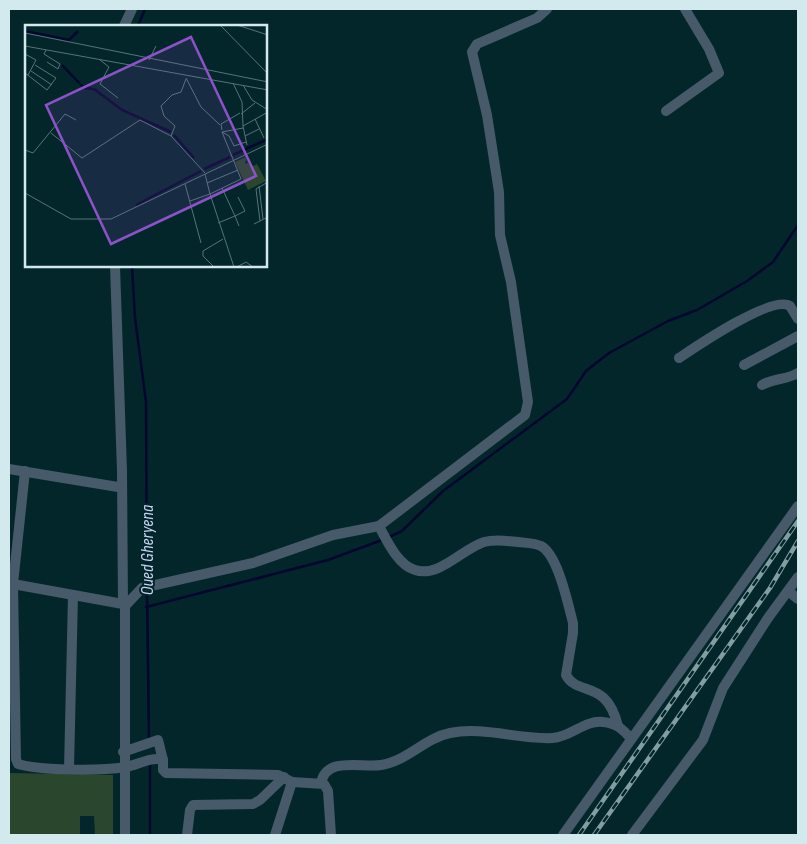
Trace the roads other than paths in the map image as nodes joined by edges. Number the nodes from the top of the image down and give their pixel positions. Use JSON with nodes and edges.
{"nodes":[{"id":1,"x":132,"y":9,"type":"edge"},
{"id":2,"x":547,"y":9,"type":"edge"},
{"id":3,"x":686,"y":9,"type":"edge"},
{"id":4,"x":124,"y":25,"type":"edge"},
{"id":5,"x":666,"y":111,"type":"dead end"},
{"id":6,"x":115,"y":268,"type":"edge"},
{"id":7,"x":798,"y":319,"type":"edge"},
{"id":8,"x":798,"y":336,"type":"edge"},
{"id":9,"x":679,"y":358,"type":"dead end"},
{"id":10,"x":744,"y":365,"type":"dead end"},
{"id":11,"x":798,"y":373,"type":"edge"},
{"id":12,"x":762,"y":385,"type":"dead end"},
{"id":13,"x":9,"y":468,"type":"edge"},
{"id":14,"x":25,"y":471,"type":"junction"},
{"id":15,"x":118,"y":487,"type":"dead end"},
{"id":16,"x":798,"y":506,"type":"edge"},
{"id":17,"x":379,"y":526,"type":"junction"},
{"id":18,"x":798,"y":577,"type":"edge"},
{"id":19,"x":11,"y":584,"type":"edge"},
{"id":20,"x":788,"y":591,"type":"junction"},
{"id":21,"x":73,"y":595,"type":"junction"},
{"id":22,"x":798,"y":599,"type":"edge"},
{"id":23,"x":124,"y":605,"type":"junction"},
{"id":24,"x":12,"y":655,"type":"edge"},
{"id":25,"x":618,"y":726,"type":"junction"},
{"id":26,"x":631,"y":739,"type":"junction"},
{"id":27,"x":124,"y":752,"type":"junction"},
{"id":28,"x":160,"y":759,"type":"junction"},
{"id":29,"x":125,"y":767,"type":"junction"},
{"id":30,"x":69,"y":769,"type":"junction"},
{"id":31,"x":288,"y":780,"type":"junction"},
{"id":32,"x":321,"y":783,"type":"junction"},
{"id":33,"x":125,"y":835,"type":"edge"},
{"id":34,"x":187,"y":835,"type":"edge"},
{"id":35,"x":275,"y":835,"type":"edge"},
{"id":36,"x":331,"y":835,"type":"edge"},
{"id":37,"x":563,"y":835,"type":"edge"},
{"id":38,"x":632,"y":835,"type":"edge"}],
"edges":[{"from":1,"to":4,"type":"street"},
{"from":2,"to":17,"type":"street"},
{"from":3,"to":5,"type":"street"},
{"from":6,"to":23,"type":"street"},
{"from":7,"to":9,"type":"street"},
{"from":8,"to":10,"type":"street"},
{"from":11,"to":12,"type":"street"},
{"from":13,"to":14,"type":"street"},
{"from":14,"to":15,"type":"street"},
{"from":14,"to":19,"type":"street"},
{"from":16,"to":26,"type":"street"},
{"from":17,"to":23,"type":"street"},
{"from":17,"to":25,"type":"street"},
{"from":18,"to":20,"type":"street"},
{"from":19,"to":21,"type":"street"},
{"from":19,"to":24,"type":"street"},
{"from":20,"to":22,"type":"street"},
{"from":20,"to":38,"type":"street"},
{"from":21,"to":23,"type":"street"},
{"from":21,"to":30,"type":"street"},
{"from":23,"to":27,"type":"street"},
{"from":24,"to":30,"type":"street"},
{"from":25,"to":26,"type":"street"},
{"from":25,"to":32,"type":"street"},
{"from":26,"to":37,"type":"street"},
{"from":27,"to":28,"type":"street"},
{"from":27,"to":29,"type":"street"},
{"from":28,"to":29,"type":"street"},
{"from":28,"to":31,"type":"street"},
{"from":29,"to":30,"type":"street"},
{"from":29,"to":33,"type":"street"},
{"from":31,"to":32,"type":"street"},
{"from":31,"to":34,"type":"street"},
{"from":31,"to":35,"type":"street"},
{"from":32,"to":36,"type":"street"}]}
